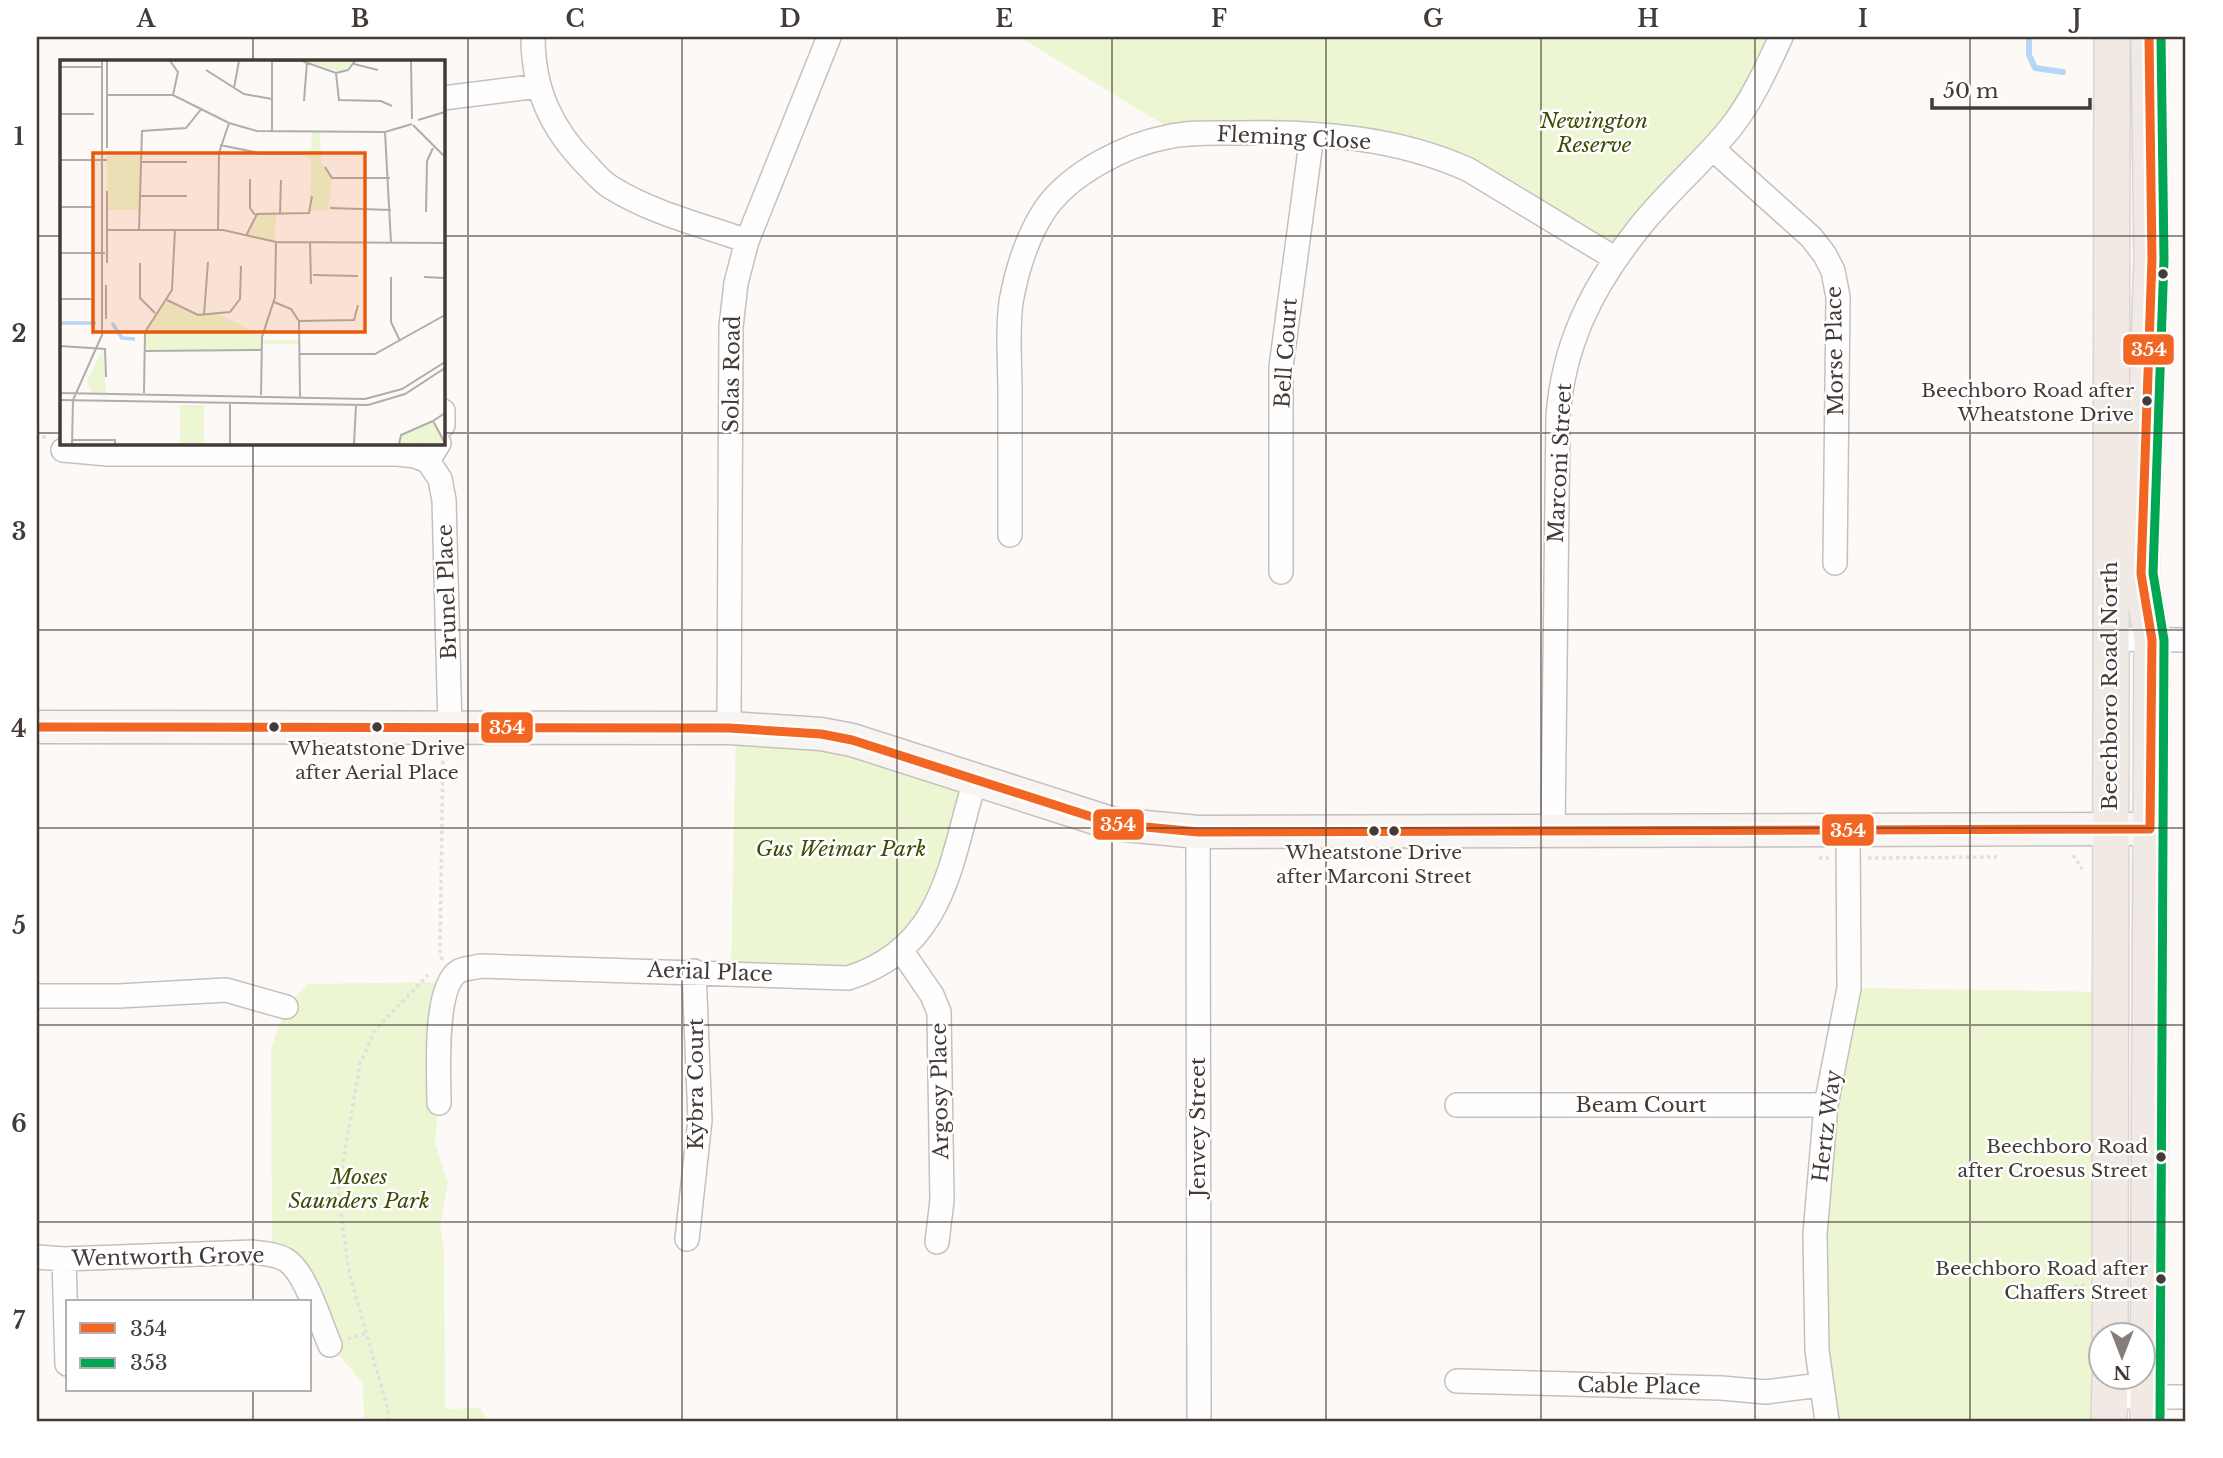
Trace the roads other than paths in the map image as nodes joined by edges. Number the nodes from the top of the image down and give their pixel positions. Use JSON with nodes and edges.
{"nodes":[{"id":1,"x":533,"y":37,"type":"edge"},
{"id":2,"x":829,"y":37,"type":"edge"},
{"id":3,"x":1781,"y":37,"type":"edge"},
{"id":4,"x":2112,"y":37,"type":"edge"},
{"id":5,"x":2149,"y":37,"type":"edge"},
{"id":6,"x":538,"y":86,"type":"junction"},
{"id":7,"x":444,"y":98,"type":"edge"},
{"id":8,"x":1312,"y":135,"type":"junction"},
{"id":9,"x":1713,"y":149,"type":"junction"},
{"id":10,"x":747,"y":241,"type":"junction"},
{"id":11,"x":1616,"y":260,"type":"junction"},
{"id":12,"x":63,"y":450,"type":"dead end"},
{"id":13,"x":434,"y":452,"type":"edge"},
{"id":14,"x":1010,"y":536,"type":"dead end"},
{"id":15,"x":1835,"y":563,"type":"dead end"},
{"id":16,"x":1281,"y":572,"type":"dead end"},
{"id":17,"x":2109,"y":639,"type":"junction"},
{"id":18,"x":2169,"y":640,"type":"edge"},
{"id":19,"x":37,"y":727,"type":"edge"},
{"id":20,"x":450,"y":728,"type":"junction"},
{"id":21,"x":729,"y":728,"type":"junction"},
{"id":22,"x":975,"y":780,"type":"junction"},
{"id":23,"x":2110,"y":829,"type":"junction"},
{"id":24,"x":2150,"y":829,"type":"junction"},
{"id":25,"x":1848,"y":830,"type":"junction"},
{"id":26,"x":1553,"y":831,"type":"junction"},
{"id":27,"x":1198,"y":832,"type":"junction"},
{"id":28,"x":901,"y":950,"type":"junction"},
{"id":29,"x":694,"y":971,"type":"junction"},
{"id":30,"x":37,"y":996,"type":"edge"},
{"id":31,"x":286,"y":1007,"type":"dead end"},
{"id":32,"x":439,"y":1103,"type":"dead end"},
{"id":33,"x":1457,"y":1105,"type":"dead end"},
{"id":34,"x":1826,"y":1105,"type":"junction"},
{"id":35,"x":687,"y":1239,"type":"dead end"},
{"id":36,"x":937,"y":1242,"type":"dead end"},
{"id":37,"x":37,"y":1256,"type":"edge"},
{"id":38,"x":64,"y":1259,"type":"junction"},
{"id":39,"x":311,"y":1300,"type":"edge"},
{"id":40,"x":312,"y":1303,"type":"edge"},
{"id":41,"x":2109,"y":1322,"type":"edge"},
{"id":42,"x":66,"y":1329,"type":"edge"},
{"id":43,"x":330,"y":1345,"type":"dead end"},
{"id":44,"x":1457,"y":1381,"type":"dead end"},
{"id":45,"x":1820,"y":1385,"type":"junction"},
{"id":46,"x":2186,"y":1397,"type":"edge"},
{"id":47,"x":2110,"y":1398,"type":"edge"},
{"id":48,"x":2148,"y":1409,"type":"edge"},
{"id":49,"x":1199,"y":1421,"type":"edge"},
{"id":50,"x":1827,"y":1421,"type":"edge"}],
"edges":[{"from":1,"to":6,"type":"street"},
{"from":2,"to":10,"type":"street","name":"Solas Road"},
{"from":3,"to":9,"type":"street","name":"Marconi Street"},
{"from":4,"to":17,"type":"main road","name":"Beechboro Road North"},
{"from":5,"to":18,"type":"main road","name":"Beechboro Road North"},
{"from":6,"to":7,"type":"street"},
{"from":6,"to":10,"type":"street"},
{"from":8,"to":11,"type":"street","name":"Fleming Close"},
{"from":8,"to":14,"type":"street","name":"Fleming Close"},
{"from":8,"to":16,"type":"street","name":"Bell Court"},
{"from":9,"to":11,"type":"street","name":"Marconi Street"},
{"from":9,"to":15,"type":"street","name":"Morse Place"},
{"from":10,"to":21,"type":"street","name":"Solas Road"},
{"from":11,"to":26,"type":"street","name":"Marconi Street"},
{"from":12,"to":13,"type":"street","name":"Brunel Place"},
{"from":13,"to":20,"type":"street","name":"Brunel Place"},
{"from":17,"to":18,"type":"street"},
{"from":17,"to":23,"type":"main road","name":"Beechboro Road North"},
{"from":18,"to":24,"type":"main road","name":"Beechboro Road North"},
{"from":19,"to":20,"type":"street"},
{"from":20,"to":21,"type":"street"},
{"from":21,"to":22,"type":"street"},
{"from":22,"to":27,"type":"street"},
{"from":22,"to":28,"type":"street","name":"Aerial Place"},
{"from":23,"to":24,"type":"street"},
{"from":23,"to":25,"type":"street"},
{"from":23,"to":41,"type":"main road","name":"Beechboro Road North"},
{"from":24,"to":48,"type":"main road","name":"Beechboro Road North"},
{"from":25,"to":26,"type":"street"},
{"from":25,"to":34,"type":"street","name":"Hertz Way"},
{"from":26,"to":27,"type":"street"},
{"from":27,"to":49,"type":"street","name":"Jenvey Street"},
{"from":28,"to":29,"type":"street","name":"Aerial Place"},
{"from":28,"to":36,"type":"street","name":"Argosy Place"},
{"from":29,"to":32,"type":"street","name":"Aerial Place"},
{"from":29,"to":35,"type":"street","name":"Kybra Court"},
{"from":30,"to":31,"type":"street"},
{"from":33,"to":34,"type":"street","name":"Beam Court"},
{"from":34,"to":45,"type":"street","name":"Hertz Way"},
{"from":37,"to":38,"type":"street","name":"Wentworth Grove"},
{"from":38,"to":39,"type":"street","name":"Wentworth Grove"},
{"from":38,"to":42,"type":"street"},
{"from":40,"to":43,"type":"street","name":"Wentworth Grove"},
{"from":44,"to":45,"type":"street","name":"Cable Place"},
{"from":45,"to":50,"type":"street","name":"Hertz Way"},
{"from":46,"to":48,"type":"street"},
{"from":47,"to":48,"type":"street"}]}
